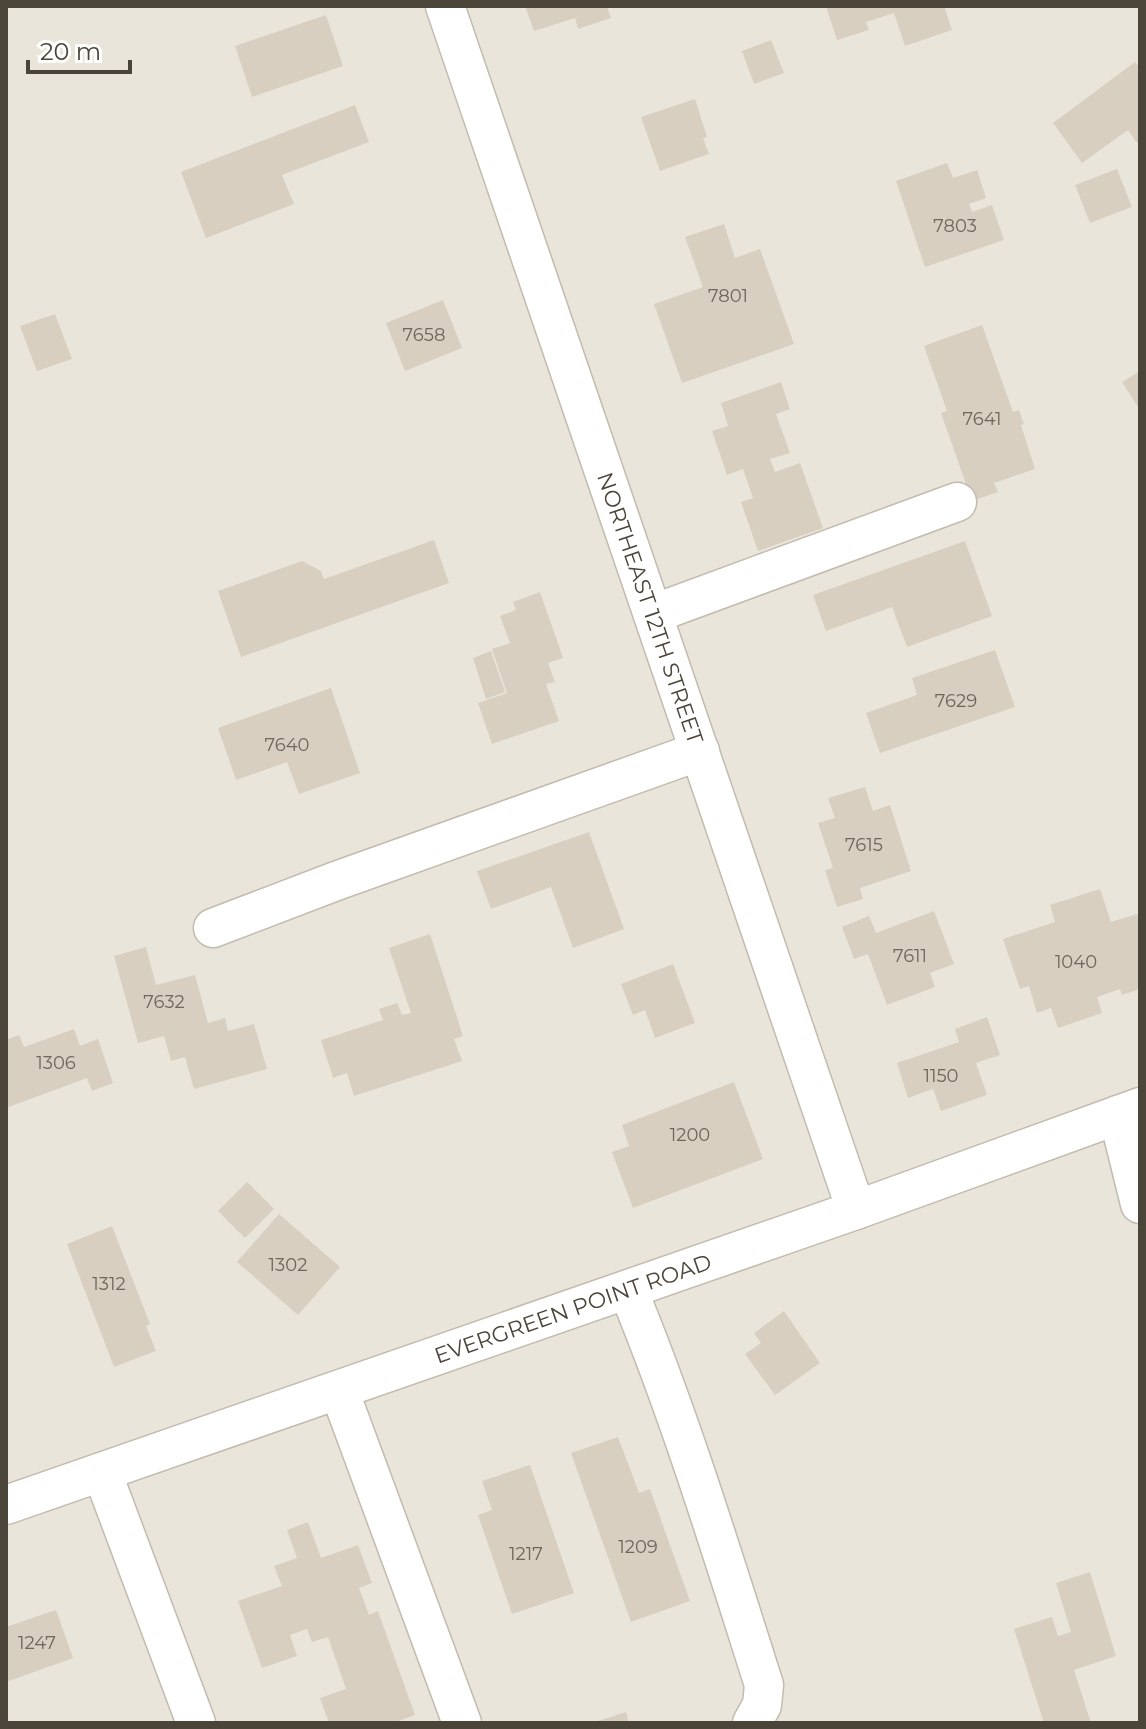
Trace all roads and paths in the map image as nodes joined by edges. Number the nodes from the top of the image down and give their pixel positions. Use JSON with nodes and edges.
{"nodes":[{"id":1,"x":445,"y":6,"type":"edge"},
{"id":2,"x":957,"y":502,"type":"dead end"},
{"id":3,"x":653,"y":614,"type":"junction"},
{"id":4,"x":700,"y":751,"type":"junction"},
{"id":5,"x":213,"y":928,"type":"dead end"},
{"id":6,"x":1129,"y":1111,"type":"edge"},
{"id":7,"x":1140,"y":1204,"type":"edge"},
{"id":8,"x":856,"y":1210,"type":"junction"},
{"id":9,"x":628,"y":1290,"type":"junction"},
{"id":10,"x":339,"y":1390,"type":"junction"},
{"id":11,"x":102,"y":1472,"type":"junction"},
{"id":12,"x":6,"y":1505,"type":"edge"},
{"id":13,"x":196,"y":1723,"type":"edge"},
{"id":14,"x":462,"y":1723,"type":"edge"},
{"id":15,"x":752,"y":1723,"type":"edge"}],
"edges":[{"from":1,"to":3,"type":"street","name":"NORTHEAST 12TH STREET"},
{"from":2,"to":3,"type":"street"},
{"from":3,"to":4,"type":"street","name":"NORTHEAST 12TH STREET"},
{"from":4,"to":5,"type":"street"},
{"from":4,"to":8,"type":"street","name":"NORTHEAST 12TH STREET"},
{"from":6,"to":7,"type":"street"},
{"from":6,"to":8,"type":"street","name":"EVERGREEN POINT ROAD"},
{"from":8,"to":9,"type":"street","name":"EVERGREEN POINT ROAD"},
{"from":9,"to":10,"type":"street","name":"EVERGREEN POINT ROAD"},
{"from":9,"to":15,"type":"street"},
{"from":10,"to":11,"type":"street","name":"EVERGREEN POINT ROAD"},
{"from":10,"to":14,"type":"street"},
{"from":11,"to":12,"type":"street","name":"EVERGREEN POINT ROAD"},
{"from":11,"to":13,"type":"street"}]}
